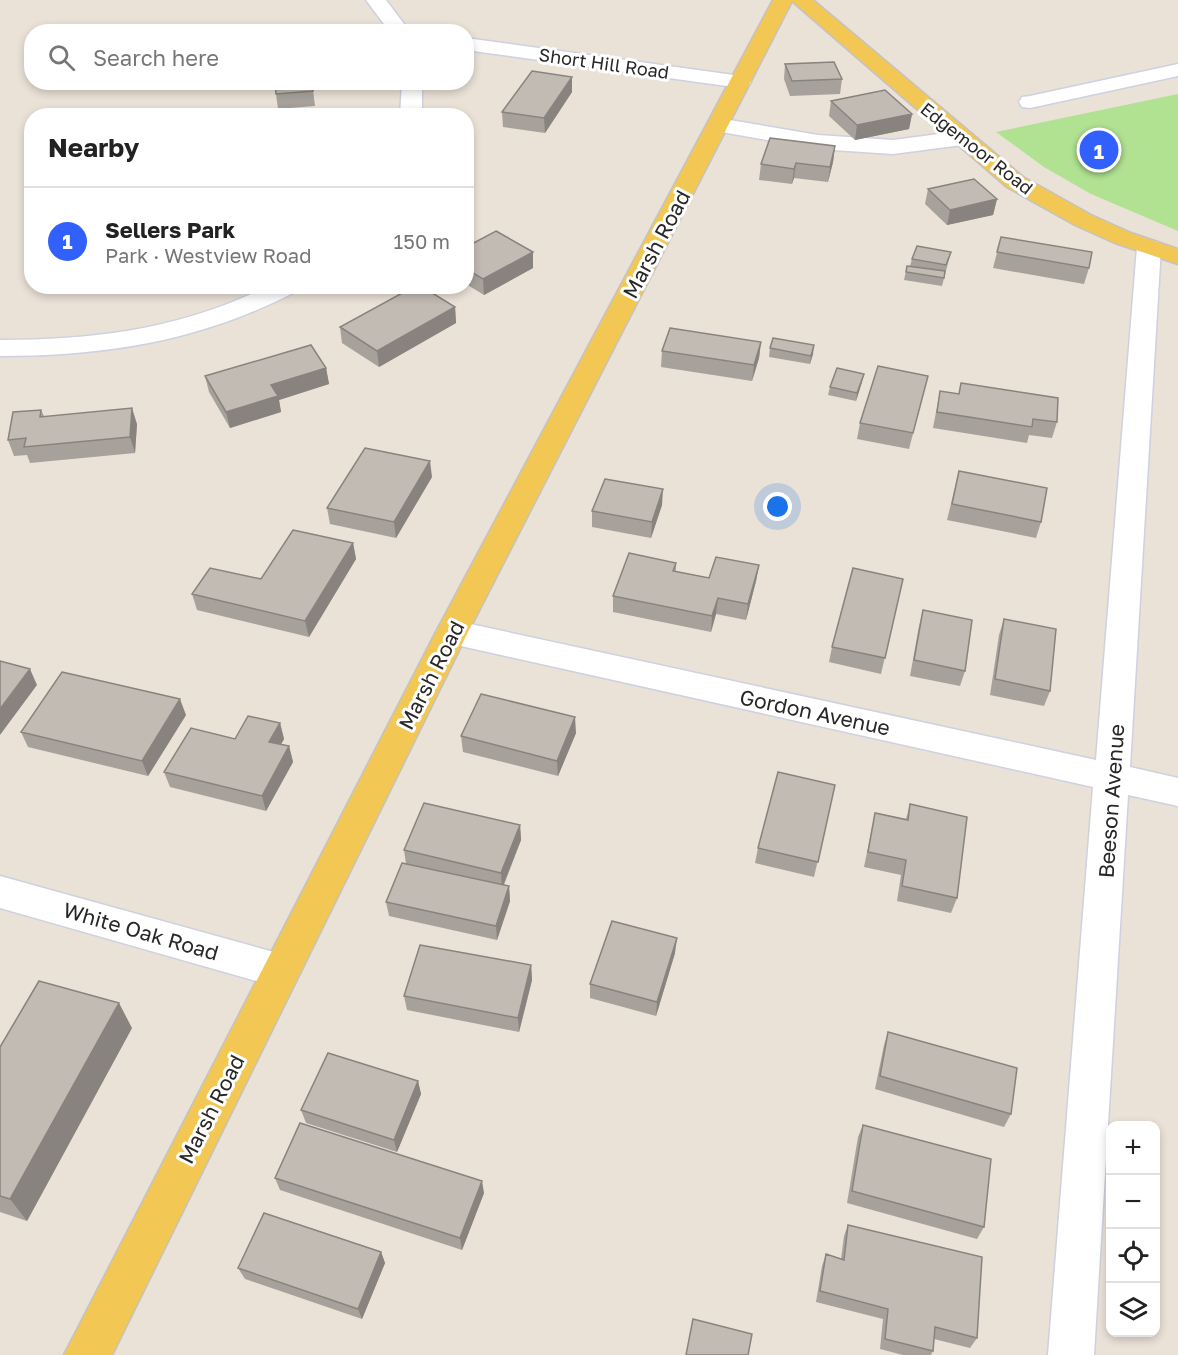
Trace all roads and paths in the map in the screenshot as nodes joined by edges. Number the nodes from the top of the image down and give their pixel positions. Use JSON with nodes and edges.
{"nodes":[{"id":1,"x":376,"y":0,"type":"edge"},
{"id":2,"x":783,"y":0,"type":"edge"},
{"id":3,"x":801,"y":0,"type":"edge"},
{"id":4,"x":394,"y":24,"type":"edge"},
{"id":5,"x":474,"y":45,"type":"edge"},
{"id":6,"x":1178,"y":70,"type":"edge"},
{"id":7,"x":741,"y":82,"type":"junction"},
{"id":8,"x":412,"y":90,"type":"edge"},
{"id":9,"x":1030,"y":102,"type":"dead end"},
{"id":10,"x":411,"y":108,"type":"edge"},
{"id":11,"x":718,"y":125,"type":"junction"},
{"id":12,"x":962,"y":138,"type":"junction"},
{"id":13,"x":1164,"y":252,"type":"edge"},
{"id":14,"x":272,"y":294,"type":"edge"},
{"id":15,"x":0,"y":348,"type":"edge"},
{"id":16,"x":452,"y":632,"type":"junction"},
{"id":17,"x":1113,"y":777,"type":"junction"},
{"id":18,"x":1178,"y":792,"type":"edge"},
{"id":19,"x":0,"y":892,"type":"edge"},
{"id":20,"x":281,"y":971,"type":"junction"},
{"id":21,"x":87,"y":1355,"type":"edge"},
{"id":22,"x":1071,"y":1355,"type":"edge"}],
"edges":[{"from":1,"to":4,"type":"street"},
{"from":2,"to":7,"type":"main road","name":"Marsh Road"},
{"from":3,"to":12,"type":"main road","name":"Edgemoor Road"},
{"from":5,"to":7,"type":"street","name":"Short Hill Road"},
{"from":6,"to":9,"type":"street"},
{"from":7,"to":11,"type":"main road","name":"Marsh Road"},
{"from":8,"to":10,"type":"street"},
{"from":11,"to":12,"type":"street"},
{"from":11,"to":16,"type":"main road","name":"Marsh Road"},
{"from":12,"to":13,"type":"main road","name":"Edgemoor Road"},
{"from":13,"to":17,"type":"street","name":"Beeson Avenue"},
{"from":14,"to":15,"type":"street"},
{"from":16,"to":17,"type":"street","name":"Gordon Avenue"},
{"from":16,"to":20,"type":"main road","name":"Marsh Road"},
{"from":17,"to":18,"type":"street","name":"Gordon Avenue"},
{"from":17,"to":22,"type":"street","name":"Beeson Avenue"},
{"from":19,"to":20,"type":"street","name":"White Oak Road"},
{"from":20,"to":21,"type":"main road","name":"Marsh Road"}]}
